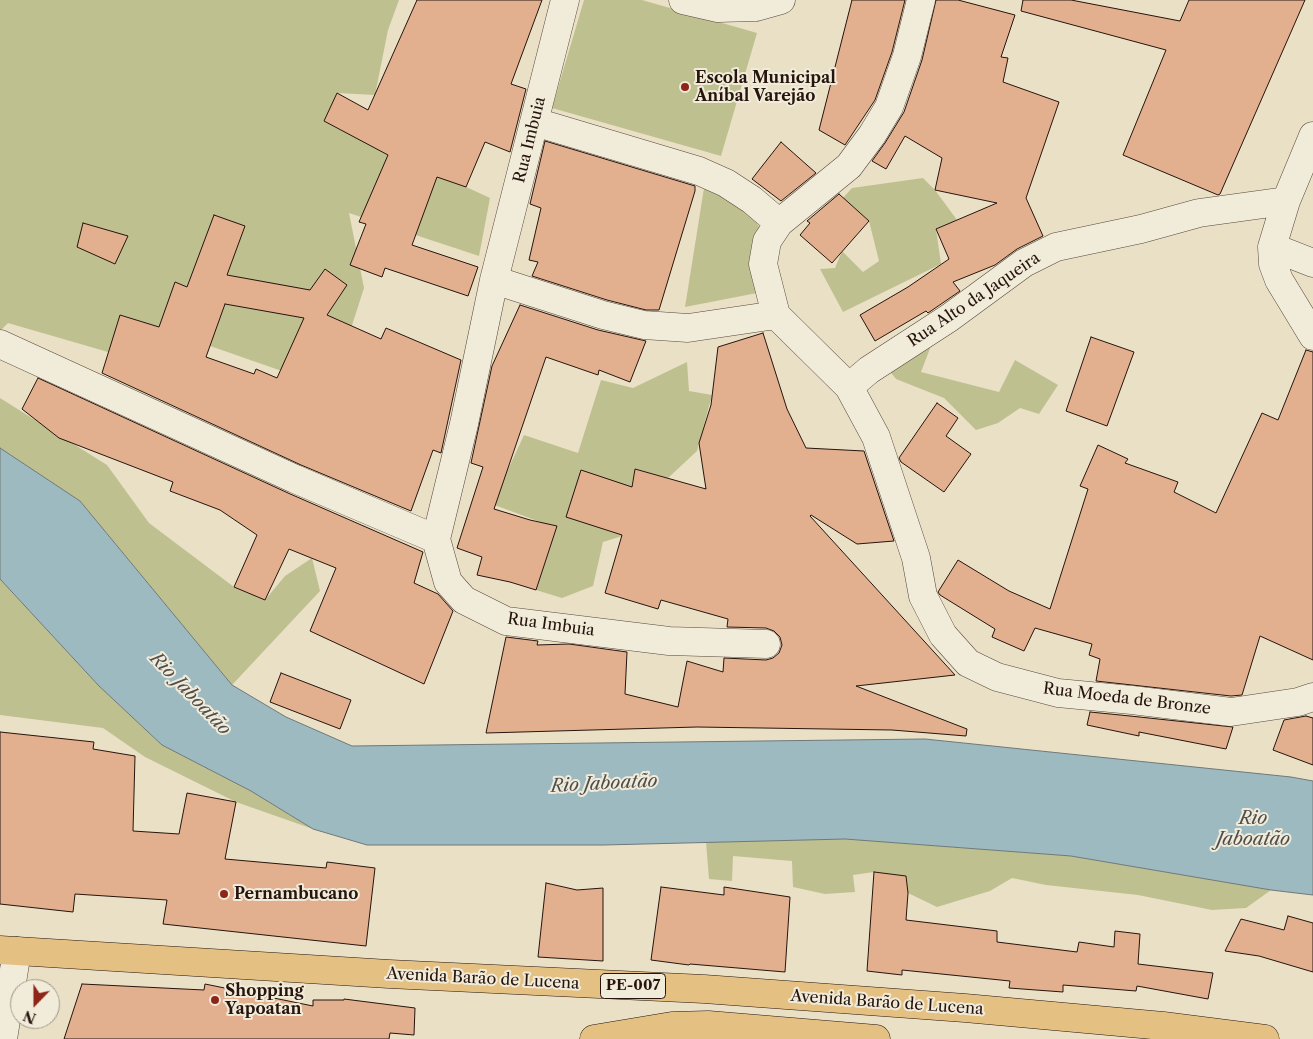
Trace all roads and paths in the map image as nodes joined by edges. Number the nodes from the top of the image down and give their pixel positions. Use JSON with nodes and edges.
{"nodes":[{"id":1,"x":565,"y":0,"type":"edge"},
{"id":2,"x":683,"y":0,"type":"edge"},
{"id":3,"x":781,"y":0,"type":"edge"},
{"id":4,"x":921,"y":0,"type":"edge"},
{"id":5,"x":535,"y":122,"type":"junction"},
{"id":6,"x":1313,"y":136,"type":"edge"},
{"id":7,"x":1286,"y":201,"type":"junction"},
{"id":8,"x":779,"y":223,"type":"junction"},
{"id":9,"x":1272,"y":247,"type":"junction"},
{"id":10,"x":1313,"y":263,"type":"edge"},
{"id":11,"x":494,"y":280,"type":"junction"},
{"id":12,"x":776,"y":315,"type":"junction"},
{"id":13,"x":1313,"y":336,"type":"edge"},
{"id":14,"x":0,"y":344,"type":"edge"},
{"id":15,"x":849,"y":387,"type":"junction"},
{"id":16,"x":436,"y":539,"type":"junction"},
{"id":17,"x":766,"y":644,"type":"dead end"},
{"id":18,"x":1313,"y":697,"type":"edge"},
{"id":19,"x":8,"y":951,"type":"edge"},
{"id":20,"x":672,"y":1033,"type":"edge"},
{"id":21,"x":2,"y":1039,"type":"edge"},
{"id":22,"x":594,"y":1039,"type":"edge"},
{"id":23,"x":876,"y":1039,"type":"edge"},
{"id":24,"x":1264,"y":1039,"type":"edge"}],
"edges":[{"from":1,"to":5,"type":"street","name":"Rua Imbuia"},
{"from":2,"to":3,"type":"street"},
{"from":4,"to":8,"type":"street"},
{"from":5,"to":8,"type":"street"},
{"from":5,"to":11,"type":"street","name":"Rua Imbuia"},
{"from":6,"to":7,"type":"street"},
{"from":7,"to":9,"type":"street"},
{"from":7,"to":15,"type":"street","name":"Rua Alto da Jaqueira"},
{"from":8,"to":12,"type":"street"},
{"from":9,"to":10,"type":"street"},
{"from":9,"to":13,"type":"street"},
{"from":11,"to":12,"type":"street"},
{"from":11,"to":16,"type":"street","name":"Rua Imbuia"},
{"from":12,"to":15,"type":"street","name":"Rua Moeda de Bronze"},
{"from":14,"to":16,"type":"street"},
{"from":15,"to":18,"type":"street","name":"Rua Moeda de Bronze"},
{"from":16,"to":17,"type":"street","name":"Rua Imbuia"},
{"from":19,"to":21,"type":"street"},
{"from":19,"to":24,"type":"main road","name":"Avenida Barão de Lucena","number":"PE-007"},
{"from":20,"to":22,"type":"main road"},
{"from":20,"to":23,"type":"main road"}]}
